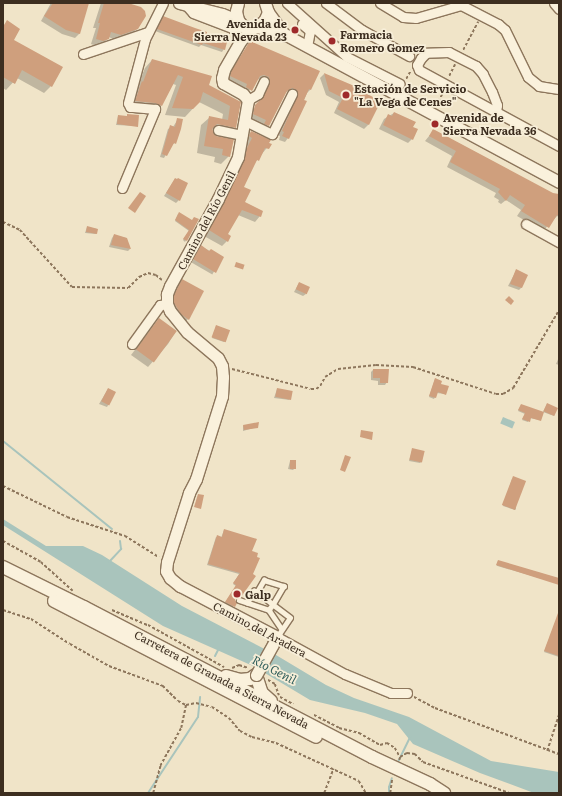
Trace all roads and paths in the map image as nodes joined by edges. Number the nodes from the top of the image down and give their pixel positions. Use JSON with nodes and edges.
{"nodes":[{"id":1,"x":163,"y":3,"type":"edge"},
{"id":2,"x":238,"y":3,"type":"edge"},
{"id":3,"x":280,"y":3,"type":"edge"},
{"id":4,"x":287,"y":3,"type":"edge"},
{"id":5,"x":326,"y":3,"type":"edge"},
{"id":6,"x":380,"y":3,"type":"edge"},
{"id":7,"x":554,"y":3,"type":"edge"},
{"id":8,"x":183,"y":4,"type":"edge"},
{"id":9,"x":460,"y":4,"type":"edge"},
{"id":10,"x":266,"y":8,"type":"edge"},
{"id":11,"x":204,"y":9,"type":"junction"},
{"id":12,"x":559,"y":9,"type":"edge"},
{"id":13,"x":482,"y":15,"type":"junction"},
{"id":14,"x":247,"y":25,"type":"junction"},
{"id":15,"x":148,"y":32,"type":"junction"},
{"id":16,"x":286,"y":35,"type":"junction"},
{"id":17,"x":307,"y":47,"type":"junction"},
{"id":18,"x":83,"y":54,"type":"dead end"},
{"id":19,"x":409,"y":56,"type":"dead end"},
{"id":20,"x":459,"y":57,"type":"junction"},
{"id":21,"x":411,"y":69,"type":"dead end"},
{"id":22,"x":264,"y":81,"type":"dead end"},
{"id":23,"x":446,"y":84,"type":"junction"},
{"id":24,"x":402,"y":85,"type":"joint"},
{"id":25,"x":559,"y":88,"type":"edge"},
{"id":26,"x":292,"y":94,"type":"dead end"},
{"id":27,"x":248,"y":100,"type":"junction"},
{"id":28,"x":496,"y":112,"type":"junction"},
{"id":29,"x":432,"y":115,"type":"junction"},
{"id":30,"x":245,"y":121,"type":"junction"},
{"id":31,"x":218,"y":130,"type":"dead end"},
{"id":32,"x":242,"y":135,"type":"junction"},
{"id":33,"x":557,"y":143,"type":"edge"},
{"id":34,"x":559,"y":182,"type":"edge"},
{"id":35,"x":122,"y":188,"type":"dead end"},
{"id":36,"x":3,"y":222,"type":"edge"},
{"id":37,"x":526,"y":224,"type":"dead end"},
{"id":38,"x":559,"y":242,"type":"edge"},
{"id":39,"x":170,"y":286,"type":"junction"},
{"id":40,"x":167,"y":304,"type":"junction"},
{"id":41,"x":559,"y":310,"type":"edge"},
{"id":42,"x":132,"y":344,"type":"dead end"},
{"id":43,"x":222,"y":366,"type":"junction"},
{"id":44,"x":3,"y":486,"type":"edge"},
{"id":45,"x":3,"y":541,"type":"edge"},
{"id":46,"x":167,"y":562,"type":"junction"},
{"id":47,"x":3,"y":567,"type":"edge"},
{"id":48,"x":3,"y":574,"type":"edge"},
{"id":49,"x":74,"y":592,"type":"dead end"},
{"id":50,"x":257,"y":592,"type":"junction"},
{"id":51,"x":239,"y":600,"type":"dead end"},
{"id":52,"x":247,"y":603,"type":"junction"},
{"id":53,"x":273,"y":605,"type":"junction"},
{"id":54,"x":110,"y":609,"type":"dead end"},
{"id":55,"x":3,"y":610,"type":"edge"},
{"id":56,"x":269,"y":610,"type":"junction"},
{"id":57,"x":278,"y":637,"type":"junction"},
{"id":58,"x":164,"y":659,"type":"junction"},
{"id":59,"x":209,"y":672,"type":"junction"},
{"id":60,"x":255,"y":676,"type":"junction"},
{"id":61,"x":246,"y":692,"type":"junction"},
{"id":62,"x":407,"y":693,"type":"joint"},
{"id":63,"x":186,"y":705,"type":"junction"},
{"id":64,"x":297,"y":706,"type":"dead end"},
{"id":65,"x":308,"y":712,"type":"dead end"},
{"id":66,"x":559,"y":715,"type":"edge"},
{"id":67,"x":291,"y":726,"type":"junction"},
{"id":68,"x":311,"y":726,"type":"junction"},
{"id":69,"x":547,"y":750,"type":"junction"},
{"id":70,"x":559,"y":754,"type":"edge"},
{"id":71,"x":333,"y":769,"type":"junction"},
{"id":72,"x":392,"y":778,"type":"dead end"},
{"id":73,"x":443,"y":792,"type":"edge"},
{"id":74,"x":153,"y":793,"type":"edge"},
{"id":75,"x":324,"y":793,"type":"edge"},
{"id":76,"x":366,"y":793,"type":"edge"},
{"id":77,"x":390,"y":793,"type":"edge"},
{"id":78,"x":509,"y":793,"type":"edge"}],
"edges":[{"from":1,"to":15,"type":"street"},
{"from":2,"to":11,"type":"street"},
{"from":2,"to":14,"type":"street"},
{"from":3,"to":17,"type":"street"},
{"from":4,"to":24,"type":"street"},
{"from":5,"to":19,"type":"street"},
{"from":6,"to":9,"type":"street"},
{"from":7,"to":12,"type":"street"},
{"from":8,"to":11,"type":"street"},
{"from":8,"to":14,"type":"street"},
{"from":9,"to":13,"type":"street"},
{"from":10,"to":14,"type":"street"},
{"from":10,"to":16,"type":"street"},
{"from":11,"to":14,"type":"street"},
{"from":13,"to":20,"type":"path"},
{"from":13,"to":25,"type":"street"},
{"from":14,"to":16,"type":"street"},
{"from":14,"to":27,"type":"street"},
{"from":15,"to":18,"type":"street"},
{"from":15,"to":35,"type":"street"},
{"from":16,"to":17,"type":"street"},
{"from":17,"to":29,"type":"street"},
{"from":20,"to":23,"type":"path"},
{"from":20,"to":23,"type":"street"},
{"from":20,"to":28,"type":"street"},
{"from":21,"to":24,"type":"path"},
{"from":22,"to":27,"type":"street"},
{"from":23,"to":28,"type":"street"},
{"from":23,"to":29,"type":"path"},
{"from":26,"to":30,"type":"street"},
{"from":27,"to":30,"type":"street","name":"Camino del Río Genil"},
{"from":28,"to":33,"type":"street"},
{"from":29,"to":34,"type":"street"},
{"from":30,"to":32,"type":"street","name":"Camino del Río Genil"},
{"from":31,"to":32,"type":"street"},
{"from":32,"to":39,"type":"street","name":"Camino del Río Genil"},
{"from":36,"to":39,"type":"path"},
{"from":37,"to":38,"type":"street"},
{"from":39,"to":40,"type":"street","name":"Camino del Río Genil"},
{"from":40,"to":42,"type":"street"},
{"from":40,"to":43,"type":"street"},
{"from":41,"to":43,"type":"path"},
{"from":43,"to":46,"type":"street"},
{"from":44,"to":46,"type":"path"},
{"from":45,"to":49,"type":"path"},
{"from":46,"to":57,"type":"street","name":"Camino del Aradera"},
{"from":47,"to":59,"type":"main road","name":"Carretera de Granada a Sierra Nevada"},
{"from":48,"to":58,"type":"main road","name":"Carretera de Granada a Sierra Nevada"},
{"from":50,"to":52,"type":"lane"},
{"from":50,"to":53,"type":"lane"},
{"from":50,"to":53,"type":"lane"},
{"from":51,"to":52,"type":"lane"},
{"from":52,"to":56,"type":"lane"},
{"from":53,"to":56,"type":"lane"},
{"from":53,"to":57,"type":"lane"},
{"from":54,"to":60,"type":"path"},
{"from":55,"to":63,"type":"path"},
{"from":56,"to":57,"type":"lane"},
{"from":57,"to":60,"type":"street","bridge":true},
{"from":57,"to":62,"type":"street","name":"Camino del Aradera"},
{"from":58,"to":61,"type":"main road"},
{"from":58,"to":67,"type":"main road","name":"Carretera de Granada a Sierra Nevada"},
{"from":59,"to":60,"type":"main road"},
{"from":59,"to":61,"type":"main road","name":"Carretera de Granada a Sierra Nevada"},
{"from":60,"to":61,"type":"main road"},
{"from":60,"to":64,"type":"path"},
{"from":60,"to":68,"type":"main road"},
{"from":61,"to":67,"type":"main road"},
{"from":61,"to":68,"type":"main road","name":"Carretera de Granada a Sierra Nevada"},
{"from":62,"to":69,"type":"path"},
{"from":63,"to":71,"type":"path"},
{"from":63,"to":74,"type":"path"},
{"from":65,"to":78,"type":"path"},
{"from":66,"to":69,"type":"path"},
{"from":67,"to":73,"type":"main road","name":"Carretera de Granada a Sierra Nevada"},
{"from":68,"to":73,"type":"main road","name":"Carretera de Granada a Sierra Nevada"},
{"from":69,"to":70,"type":"path"},
{"from":71,"to":75,"type":"path"},
{"from":71,"to":76,"type":"path"},
{"from":72,"to":77,"type":"path"}]}
